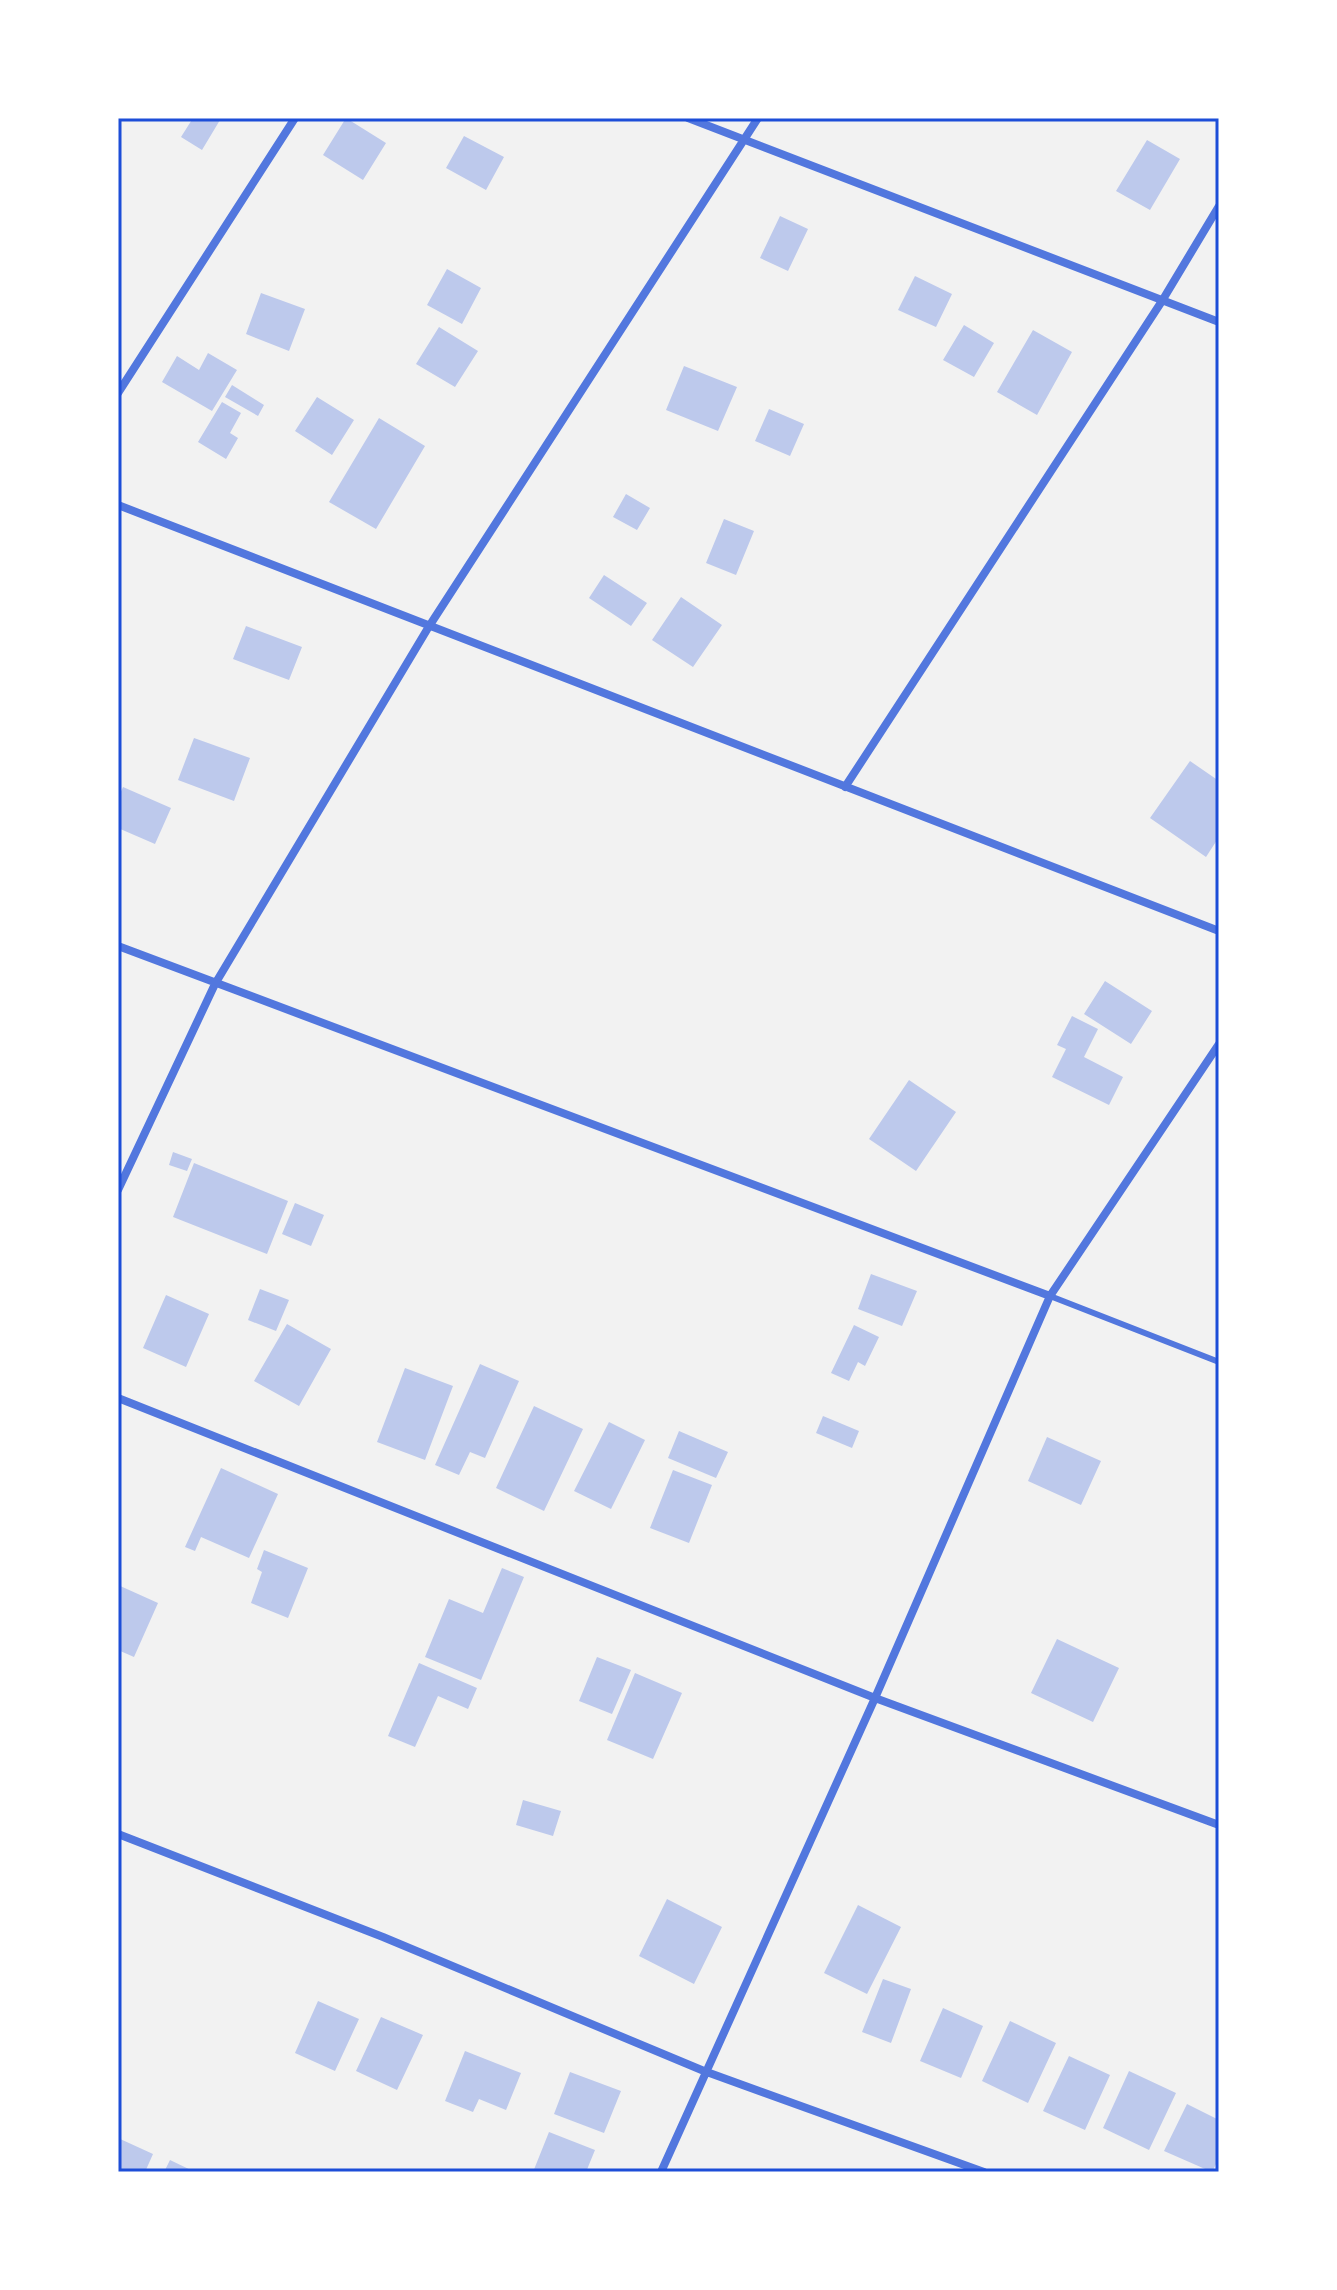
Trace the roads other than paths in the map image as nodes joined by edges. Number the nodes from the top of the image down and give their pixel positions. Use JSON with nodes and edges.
{"nodes":[{"id":1,"x":295,"y":118,"type":"edge"},
{"id":2,"x":688,"y":118,"type":"edge"},
{"id":3,"x":758,"y":118,"type":"edge"},
{"id":4,"x":744,"y":140,"type":"junction"},
{"id":5,"x":1219,"y":206,"type":"edge"},
{"id":6,"x":1162,"y":301,"type":"junction"},
{"id":7,"x":1219,"y":322,"type":"edge"},
{"id":8,"x":118,"y":393,"type":"edge"},
{"id":9,"x":118,"y":505,"type":"edge"},
{"id":10,"x":428,"y":628,"type":"junction"},
{"id":11,"x":845,"y":787,"type":"junction"},
{"id":12,"x":1219,"y":931,"type":"edge"},
{"id":13,"x":118,"y":946,"type":"edge"},
{"id":14,"x":215,"y":984,"type":"junction"},
{"id":15,"x":1219,"y":1044,"type":"edge"},
{"id":16,"x":118,"y":1190,"type":"edge"},
{"id":17,"x":1050,"y":1296,"type":"junction"},
{"id":18,"x":1219,"y":1362,"type":"edge"},
{"id":19,"x":118,"y":1398,"type":"edge"},
{"id":20,"x":875,"y":1698,"type":"junction"},
{"id":21,"x":1219,"y":1825,"type":"edge"},
{"id":22,"x":118,"y":1834,"type":"edge"},
{"id":23,"x":704,"y":2071,"type":"junction"},
{"id":24,"x":661,"y":2172,"type":"edge"},
{"id":25,"x":984,"y":2172,"type":"edge"}],
"edges":[{"from":1,"to":8,"type":"street"},
{"from":2,"to":4,"type":"street"},
{"from":3,"to":4,"type":"street"},
{"from":4,"to":6,"type":"street"},
{"from":4,"to":10,"type":"street"},
{"from":5,"to":6,"type":"street"},
{"from":6,"to":7,"type":"street"},
{"from":6,"to":11,"type":"street"},
{"from":9,"to":10,"type":"street"},
{"from":10,"to":11,"type":"street"},
{"from":10,"to":14,"type":"street"},
{"from":11,"to":12,"type":"street"},
{"from":13,"to":14,"type":"street"},
{"from":14,"to":16,"type":"street"},
{"from":14,"to":17,"type":"street"},
{"from":15,"to":17,"type":"street"},
{"from":17,"to":18,"type":"lane"},
{"from":17,"to":20,"type":"street"},
{"from":19,"to":20,"type":"street"},
{"from":20,"to":21,"type":"street"},
{"from":20,"to":23,"type":"street"},
{"from":22,"to":23,"type":"street"},
{"from":23,"to":24,"type":"street"},
{"from":23,"to":25,"type":"street"}]}
